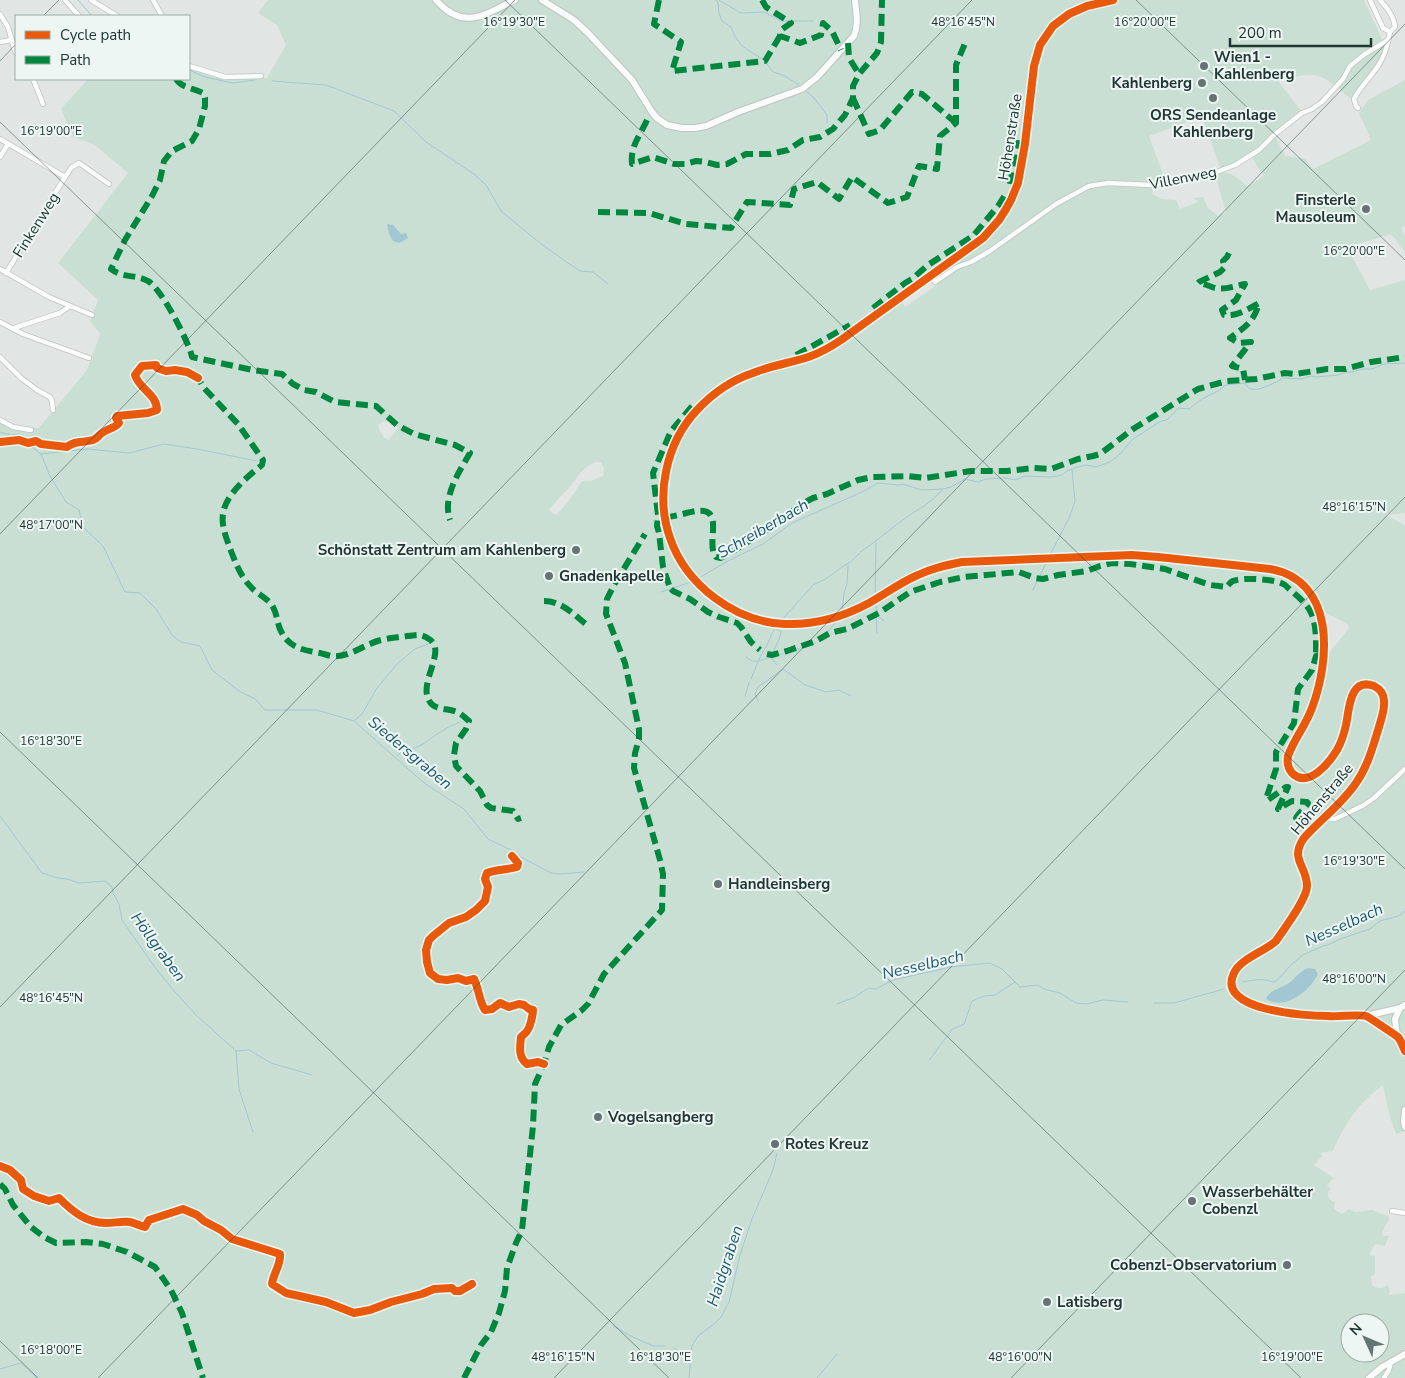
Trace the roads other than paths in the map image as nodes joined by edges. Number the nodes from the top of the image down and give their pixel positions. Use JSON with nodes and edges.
{"nodes":[{"id":1,"x":65,"y":0,"type":"edge"},
{"id":2,"x":91,"y":0,"type":"edge"},
{"id":3,"x":153,"y":0,"type":"edge"},
{"id":4,"x":436,"y":0,"type":"edge"},
{"id":5,"x":516,"y":0,"type":"edge"},
{"id":6,"x":542,"y":0,"type":"edge"},
{"id":7,"x":855,"y":0,"type":"edge"},
{"id":8,"x":1113,"y":0,"type":"edge"},
{"id":9,"x":1370,"y":0,"type":"edge"},
{"id":10,"x":1380,"y":0,"type":"edge"},
{"id":11,"x":0,"y":14,"type":"edge"},
{"id":12,"x":78,"y":15,"type":"edge"},
{"id":13,"x":115,"y":15,"type":"edge"},
{"id":14,"x":161,"y":15,"type":"edge"},
{"id":15,"x":1390,"y":32,"type":"junction"},
{"id":16,"x":11,"y":40,"type":"junction"},
{"id":17,"x":1388,"y":40,"type":"junction"},
{"id":18,"x":0,"y":42,"type":"edge"},
{"id":19,"x":15,"y":50,"type":"edge"},
{"id":20,"x":190,"y":66,"type":"edge"},
{"id":21,"x":261,"y":76,"type":"dead end"},
{"id":22,"x":33,"y":80,"type":"edge"},
{"id":23,"x":43,"y":104,"type":"dead end"},
{"id":24,"x":1358,"y":108,"type":"dead end"},
{"id":25,"x":0,"y":139,"type":"edge"},
{"id":26,"x":8,"y":144,"type":"junction"},
{"id":27,"x":0,"y":157,"type":"edge"},
{"id":28,"x":65,"y":177,"type":"junction"},
{"id":29,"x":109,"y":184,"type":"dead end"},
{"id":30,"x":0,"y":270,"type":"edge"},
{"id":31,"x":6,"y":273,"type":"junction"},
{"id":32,"x":931,"y":276,"type":"junction"},
{"id":33,"x":70,"y":306,"type":"junction"},
{"id":34,"x":92,"y":315,"type":"dead end"},
{"id":35,"x":0,"y":322,"type":"edge"},
{"id":36,"x":13,"y":328,"type":"junction"},
{"id":37,"x":0,"y":357,"type":"edge"},
{"id":38,"x":89,"y":358,"type":"dead end"},
{"id":39,"x":53,"y":410,"type":"dead end"},
{"id":40,"x":0,"y":420,"type":"edge"},
{"id":41,"x":31,"y":430,"type":"dead end"},
{"id":42,"x":1405,"y":770,"type":"edge"},
{"id":43,"x":1322,"y":820,"type":"junction"},
{"id":44,"x":1402,"y":1006,"type":"edge"},
{"id":45,"x":1366,"y":1016,"type":"junction"},
{"id":46,"x":1397,"y":1036,"type":"junction"},
{"id":47,"x":1405,"y":1051,"type":"edge"},
{"id":48,"x":1405,"y":1110,"type":"edge"},
{"id":49,"x":1405,"y":1127,"type":"edge"},
{"id":50,"x":1392,"y":1211,"type":"dead end"},
{"id":51,"x":1405,"y":1213,"type":"edge"},
{"id":52,"x":1405,"y":1354,"type":"edge"},
{"id":53,"x":1390,"y":1362,"type":"edge"},
{"id":54,"x":1389,"y":1363,"type":"edge"},
{"id":55,"x":1390,"y":1363,"type":"edge"},
{"id":56,"x":1369,"y":1378,"type":"edge"},
{"id":57,"x":1384,"y":1378,"type":"edge"}],
"edges":[{"from":1,"to":12,"type":"street"},
{"from":2,"to":13,"type":"street"},
{"from":3,"to":14,"type":"street"},
{"from":4,"to":5,"type":"street"},
{"from":6,"to":7,"type":"street"},
{"from":8,"to":32,"type":"street","name":"Höhenstraße"},
{"from":9,"to":15,"type":"street"},
{"from":10,"to":15,"type":"street"},
{"from":11,"to":16,"type":"street"},
{"from":15,"to":17,"type":"street"},
{"from":16,"to":18,"type":"street"},
{"from":16,"to":19,"type":"street"},
{"from":17,"to":24,"type":"street"},
{"from":17,"to":32,"type":"street","name":"Villenweg"},
{"from":20,"to":21,"type":"street"},
{"from":22,"to":23,"type":"street"},
{"from":25,"to":26,"type":"street"},
{"from":26,"to":27,"type":"street"},
{"from":26,"to":28,"type":"street"},
{"from":28,"to":29,"type":"street"},
{"from":28,"to":31,"type":"street","name":"Finkenweg"},
{"from":30,"to":31,"type":"street"},
{"from":31,"to":33,"type":"street"},
{"from":32,"to":43,"type":"street","name":"Höhenstraße"},
{"from":33,"to":34,"type":"street"},
{"from":33,"to":36,"type":"street"},
{"from":35,"to":36,"type":"street"},
{"from":36,"to":38,"type":"street"},
{"from":37,"to":39,"type":"street"},
{"from":40,"to":41,"type":"street"},
{"from":42,"to":43,"type":"street"},
{"from":43,"to":45,"type":"street","name":"Höhenstraße"},
{"from":44,"to":45,"type":"street"},
{"from":44,"to":46,"type":"street"},
{"from":45,"to":46,"type":"street"},
{"from":46,"to":47,"type":"street"},
{"from":48,"to":49,"type":"street"},
{"from":50,"to":51,"type":"street"},
{"from":52,"to":53,"type":"street"},
{"from":54,"to":56,"type":"street"},
{"from":55,"to":57,"type":"street"}]}
